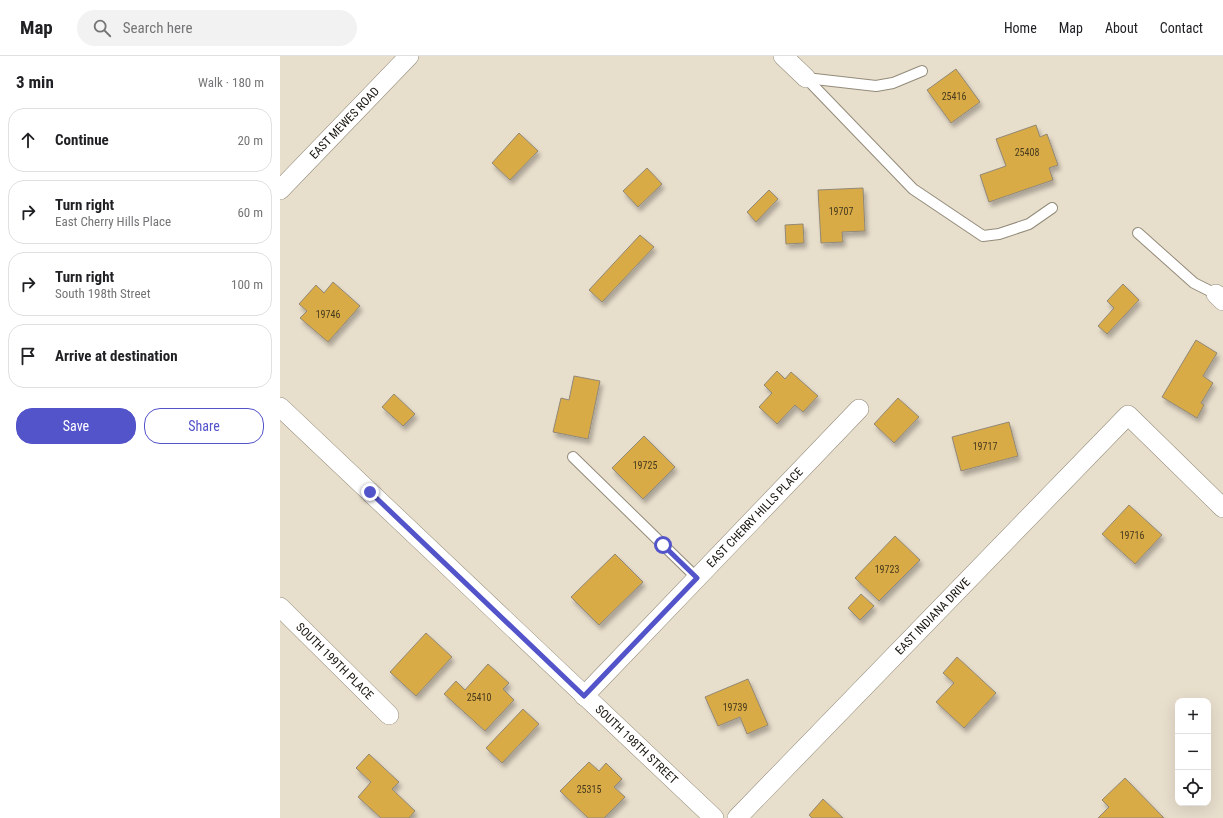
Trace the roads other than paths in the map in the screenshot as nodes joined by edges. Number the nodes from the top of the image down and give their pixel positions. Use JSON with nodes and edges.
{"nodes":[{"id":1,"x":409,"y":56,"type":"edge"},
{"id":2,"x":783,"y":56,"type":"edge"},
{"id":3,"x":922,"y":71,"type":"dead end"},
{"id":4,"x":806,"y":78,"type":"junction"},
{"id":5,"x":280,"y":190,"type":"edge"},
{"id":6,"x":1052,"y":208,"type":"dead end"},
{"id":7,"x":1138,"y":233,"type":"dead end"},
{"id":8,"x":1219,"y":297,"type":"edge"},
{"id":9,"x":280,"y":407,"type":"edge"},
{"id":10,"x":859,"y":409,"type":"dead end"},
{"id":11,"x":573,"y":457,"type":"dead end"},
{"id":12,"x":1223,"y":508,"type":"edge"},
{"id":13,"x":697,"y":578,"type":"junction"},
{"id":14,"x":280,"y":607,"type":"edge"},
{"id":15,"x":584,"y":696,"type":"junction"},
{"id":16,"x":389,"y":715,"type":"dead end"},
{"id":17,"x":714,"y":818,"type":"edge"},
{"id":18,"x":737,"y":818,"type":"edge"}],
"edges":[{"from":1,"to":5,"type":"street","name":"EAST MEWES ROAD"},
{"from":2,"to":4,"type":"street"},
{"from":3,"to":4,"type":"lane"},
{"from":4,"to":6,"type":"lane"},
{"from":7,"to":8,"type":"lane"},
{"from":9,"to":15,"type":"street","name":"SOUTH 198TH STREET"},
{"from":10,"to":13,"type":"street","name":"EAST CHERRY HILLS PLACE"},
{"from":11,"to":13,"type":"lane"},
{"from":12,"to":18,"type":"street","name":"EAST INDIANA DRIVE"},
{"from":13,"to":15,"type":"street","name":"EAST CHERRY HILLS PLACE"},
{"from":14,"to":16,"type":"street","name":"SOUTH 199TH PLACE"},
{"from":15,"to":17,"type":"street","name":"SOUTH 198TH STREET"}]}
